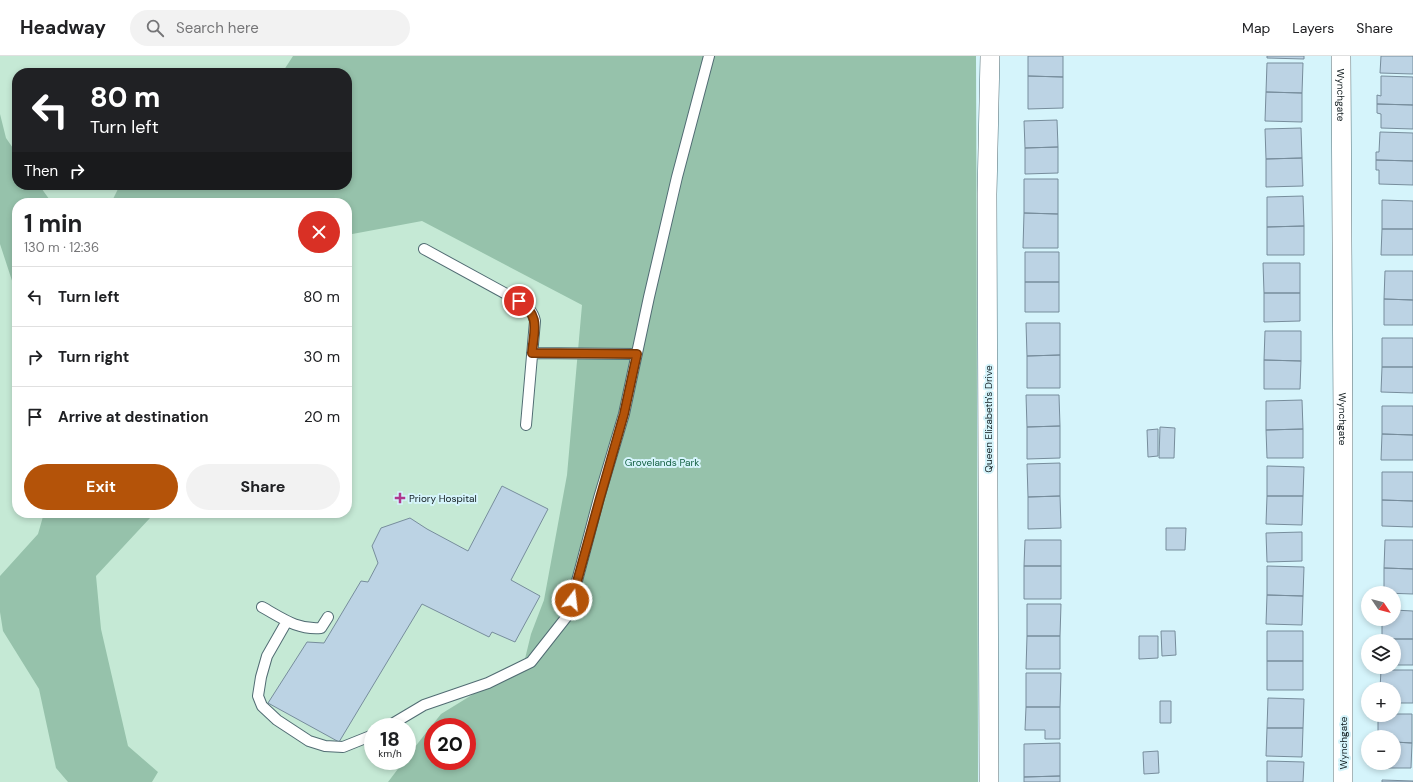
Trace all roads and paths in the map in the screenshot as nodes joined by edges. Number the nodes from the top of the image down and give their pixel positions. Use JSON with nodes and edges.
{"nodes":[{"id":1,"x":709,"y":56,"type":"edge"},
{"id":2,"x":990,"y":56,"type":"edge"},
{"id":3,"x":1341,"y":56,"type":"edge"},
{"id":4,"x":424,"y":249,"type":"dead end"},
{"id":5,"x":532,"y":353,"type":"junction"},
{"id":6,"x":637,"y":354,"type":"junction"},
{"id":7,"x":526,"y":425,"type":"dead end"},
{"id":8,"x":262,"y":607,"type":"dead end"},
{"id":9,"x":328,"y":617,"type":"dead end"},
{"id":10,"x":287,"y":621,"type":"junction"},
{"id":11,"x":402,"y":718,"type":"edge"},
{"id":12,"x":364,"y":739,"type":"edge"},
{"id":13,"x":988,"y":782,"type":"edge"},
{"id":14,"x":1343,"y":782,"type":"edge"}],
"edges":[{"from":1,"to":6,"type":"lane"},
{"from":2,"to":13,"type":"street","name":"Queen Elizabeth's Drive"},
{"from":3,"to":14,"type":"street","name":"Wynchgate"},
{"from":4,"to":5,"type":"lane"},
{"from":5,"to":6,"type":"lane"},
{"from":5,"to":7,"type":"lane"},
{"from":6,"to":11,"type":"lane"},
{"from":8,"to":10,"type":"lane"},
{"from":9,"to":10,"type":"lane"},
{"from":10,"to":12,"type":"lane"}]}
